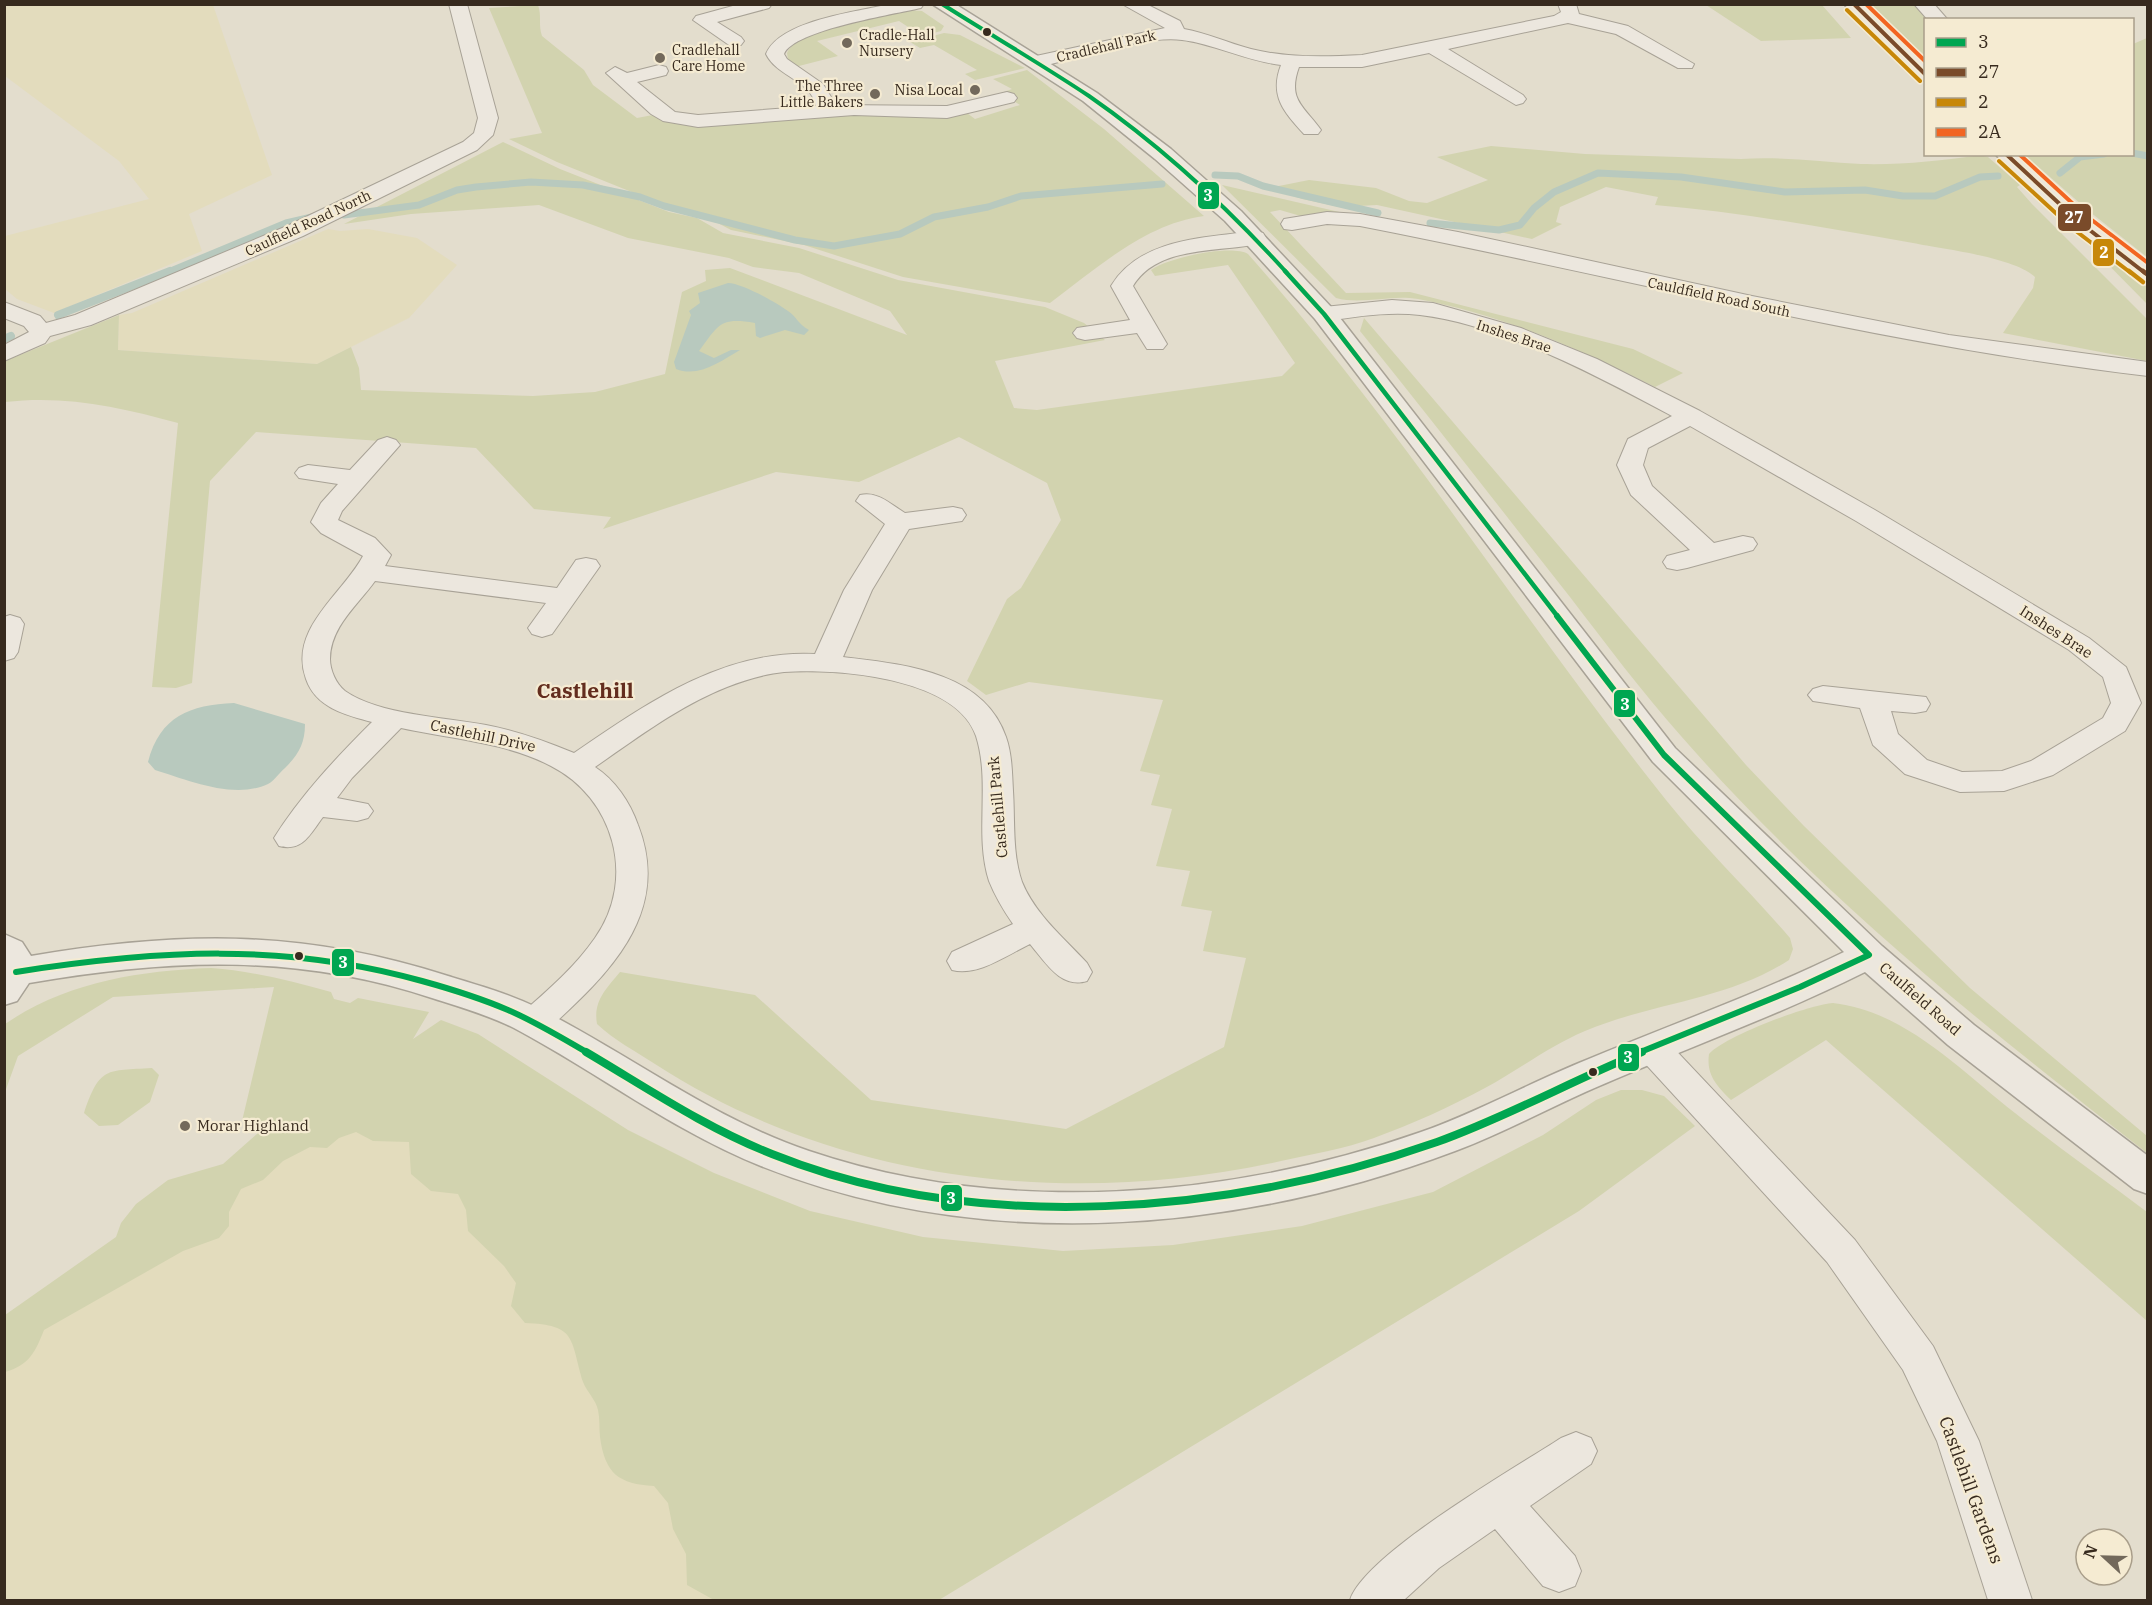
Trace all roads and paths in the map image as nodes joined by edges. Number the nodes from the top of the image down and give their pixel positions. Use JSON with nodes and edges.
{"nodes":[{"id":1,"x":458,"y":4,"type":"edge"},
{"id":2,"x":763,"y":4,"type":"edge"},
{"id":3,"x":915,"y":4,"type":"edge"},
{"id":4,"x":941,"y":4,"type":"edge"},
{"id":5,"x":1131,"y":4,"type":"edge"},
{"id":6,"x":1853,"y":4,"type":"edge"},
{"id":7,"x":1923,"y":4,"type":"edge"},
{"id":8,"x":736,"y":11,"type":"junction"},
{"id":9,"x":1567,"y":11,"type":"edge"},
{"id":10,"x":1937,"y":18,"type":"edge"},
{"id":11,"x":779,"y":30,"type":"junction"},
{"id":12,"x":1175,"y":32,"type":"junction"},
{"id":13,"x":735,"y":41,"type":"dead end"},
{"id":14,"x":1433,"y":47,"type":"junction"},
{"id":15,"x":1292,"y":60,"type":"junction"},
{"id":16,"x":1706,"y":60,"type":"dead end"},
{"id":17,"x":1036,"y":62,"type":"junction"},
{"id":18,"x":1685,"y":64,"type":"junction"},
{"id":19,"x":1662,"y":69,"type":"dead end"},
{"id":20,"x":659,"y":71,"type":"dead end"},
{"id":21,"x":1924,"y":73,"type":"edge"},
{"id":22,"x":1539,"y":95,"type":"dead end"},
{"id":23,"x":1007,"y":98,"type":"dead end"},
{"id":24,"x":1516,"y":99,"type":"junction"},
{"id":25,"x":1493,"y":104,"type":"dead end"},
{"id":26,"x":827,"y":111,"type":"junction"},
{"id":27,"x":1289,"y":132,"type":"dead end"},
{"id":28,"x":2007,"y":156,"type":"edge"},
{"id":29,"x":1292,"y":225,"type":"dead end"},
{"id":30,"x":1255,"y":238,"type":"junction"},
{"id":31,"x":2148,"y":275,"type":"edge"},
{"id":32,"x":4,"y":309,"type":"edge"},
{"id":33,"x":1324,"y":314,"type":"junction"},
{"id":34,"x":41,"y":331,"type":"junction"},
{"id":35,"x":1085,"y":333,"type":"dead end"},
{"id":36,"x":4,"y":354,"type":"edge"},
{"id":37,"x":2148,"y":369,"type":"edge"},
{"id":38,"x":1691,"y":416,"type":"junction"},
{"id":39,"x":387,"y":445,"type":"dead end"},
{"id":40,"x":308,"y":473,"type":"dead end"},
{"id":41,"x":357,"y":479,"type":"junction"},
{"id":42,"x":869,"y":501,"type":"dead end"},
{"id":43,"x":953,"y":515,"type":"dead end"},
{"id":44,"x":900,"y":522,"type":"junction"},
{"id":45,"x":1743,"y":544,"type":"dead end"},
{"id":46,"x":1708,"y":553,"type":"junction"},
{"id":47,"x":1677,"y":562,"type":"dead end"},
{"id":48,"x":586,"y":566,"type":"dead end"},
{"id":49,"x":369,"y":572,"type":"junction"},
{"id":50,"x":564,"y":597,"type":"junction"},
{"id":51,"x":9,"y":624,"type":"dead end"},
{"id":52,"x":542,"y":628,"type":"dead end"},
{"id":53,"x":4,"y":652,"type":"edge"},
{"id":54,"x":826,"y":664,"type":"junction"},
{"id":55,"x":1823,"y":695,"type":"dead end"},
{"id":56,"x":1873,"y":701,"type":"junction"},
{"id":57,"x":1915,"y":704,"type":"dead end"},
{"id":58,"x":393,"y":718,"type":"junction"},
{"id":59,"x":574,"y":766,"type":"junction"},
{"id":60,"x":314,"y":805,"type":"junction"},
{"id":61,"x":357,"y":811,"type":"dead end"},
{"id":62,"x":290,"y":838,"type":"dead end"},
{"id":63,"x":1035,"y":928,"type":"junction"},
{"id":64,"x":1869,"y":955,"type":"junction"},
{"id":65,"x":964,"y":961,"type":"dead end"},
{"id":66,"x":8,"y":970,"type":"edge"},
{"id":67,"x":1075,"y":972,"type":"dead end"},
{"id":68,"x":534,"y":1022,"type":"junction"},
{"id":69,"x":1653,"y":1049,"type":"junction"},
{"id":70,"x":2148,"y":1178,"type":"edge"},
{"id":71,"x":1576,"y":1451,"type":"dead end"},
{"id":72,"x":1499,"y":1502,"type":"junction"},
{"id":73,"x":1559,"y":1571,"type":"dead end"},
{"id":74,"x":1372,"y":1600,"type":"edge"},
{"id":75,"x":2010,"y":1600,"type":"edge"}],
"edges":[{"from":1,"to":34,"type":"street","name":"Caulfield Road North"},
{"from":2,"to":8,"type":"street"},
{"from":3,"to":11,"type":"street"},
{"from":4,"to":17,"type":"street","name":"Caulfield Road"},
{"from":5,"to":12,"type":"street","name":"Cradlehall Park"},
{"from":6,"to":21,"type":"street"},
{"from":7,"to":10,"type":"street"},
{"from":8,"to":11,"type":"street"},
{"from":8,"to":13,"type":"street"},
{"from":9,"to":14,"type":"street","name":"Cradlehall Park"},
{"from":9,"to":18,"type":"street","name":"Cradlehall Park"},
{"from":11,"to":26,"type":"street"},
{"from":12,"to":15,"type":"street","name":"Cradlehall Park"},
{"from":12,"to":17,"type":"street","name":"Cradlehall Park"},
{"from":14,"to":15,"type":"street","name":"Cradlehall Park"},
{"from":14,"to":24,"type":"street"},
{"from":15,"to":27,"type":"street"},
{"from":16,"to":18,"type":"street"},
{"from":17,"to":30,"type":"street","name":"Caulfield Road"},
{"from":18,"to":19,"type":"street"},
{"from":20,"to":26,"type":"street"},
{"from":22,"to":24,"type":"street"},
{"from":23,"to":26,"type":"street"},
{"from":24,"to":25,"type":"street"},
{"from":28,"to":31,"type":"street"},
{"from":29,"to":37,"type":"street","name":"Cauldfield Road South"},
{"from":30,"to":33,"type":"street","name":"Caulfield Road"},
{"from":30,"to":35,"type":"street"},
{"from":32,"to":34,"type":"street"},
{"from":33,"to":38,"type":"street","name":"Inshes Brae"},
{"from":33,"to":64,"type":"street","name":"Caulfield Road"},
{"from":34,"to":36,"type":"street","name":"Caulfield Road North"},
{"from":38,"to":46,"type":"street"},
{"from":38,"to":56,"type":"street","name":"Inshes Brae"},
{"from":39,"to":41,"type":"street"},
{"from":40,"to":41,"type":"street"},
{"from":41,"to":49,"type":"street"},
{"from":42,"to":44,"type":"street"},
{"from":43,"to":44,"type":"street"},
{"from":44,"to":54,"type":"street"},
{"from":45,"to":46,"type":"street"},
{"from":46,"to":47,"type":"street"},
{"from":48,"to":50,"type":"street"},
{"from":49,"to":50,"type":"street"},
{"from":49,"to":58,"type":"street","name":"Castlehill Drive"},
{"from":50,"to":52,"type":"street"},
{"from":51,"to":53,"type":"street"},
{"from":54,"to":59,"type":"street","name":"Castlehill Park"},
{"from":54,"to":63,"type":"street","name":"Castlehill Park"},
{"from":55,"to":56,"type":"street"},
{"from":56,"to":57,"type":"street"},
{"from":58,"to":59,"type":"street","name":"Castlehill Drive"},
{"from":58,"to":60,"type":"street"},
{"from":59,"to":68,"type":"street","name":"Castlehill Drive"},
{"from":60,"to":61,"type":"street"},
{"from":60,"to":62,"type":"street"},
{"from":63,"to":65,"type":"street"},
{"from":63,"to":67,"type":"street","name":"Castlehill Park"},
{"from":64,"to":69,"type":"street"},
{"from":64,"to":70,"type":"street","name":"Caulfield Road"},
{"from":66,"to":68,"type":"street"},
{"from":68,"to":69,"type":"street"},
{"from":69,"to":75,"type":"street","name":"Castlehill Gardens"},
{"from":71,"to":72,"type":"street"},
{"from":72,"to":73,"type":"street"},
{"from":72,"to":74,"type":"street"}]}
